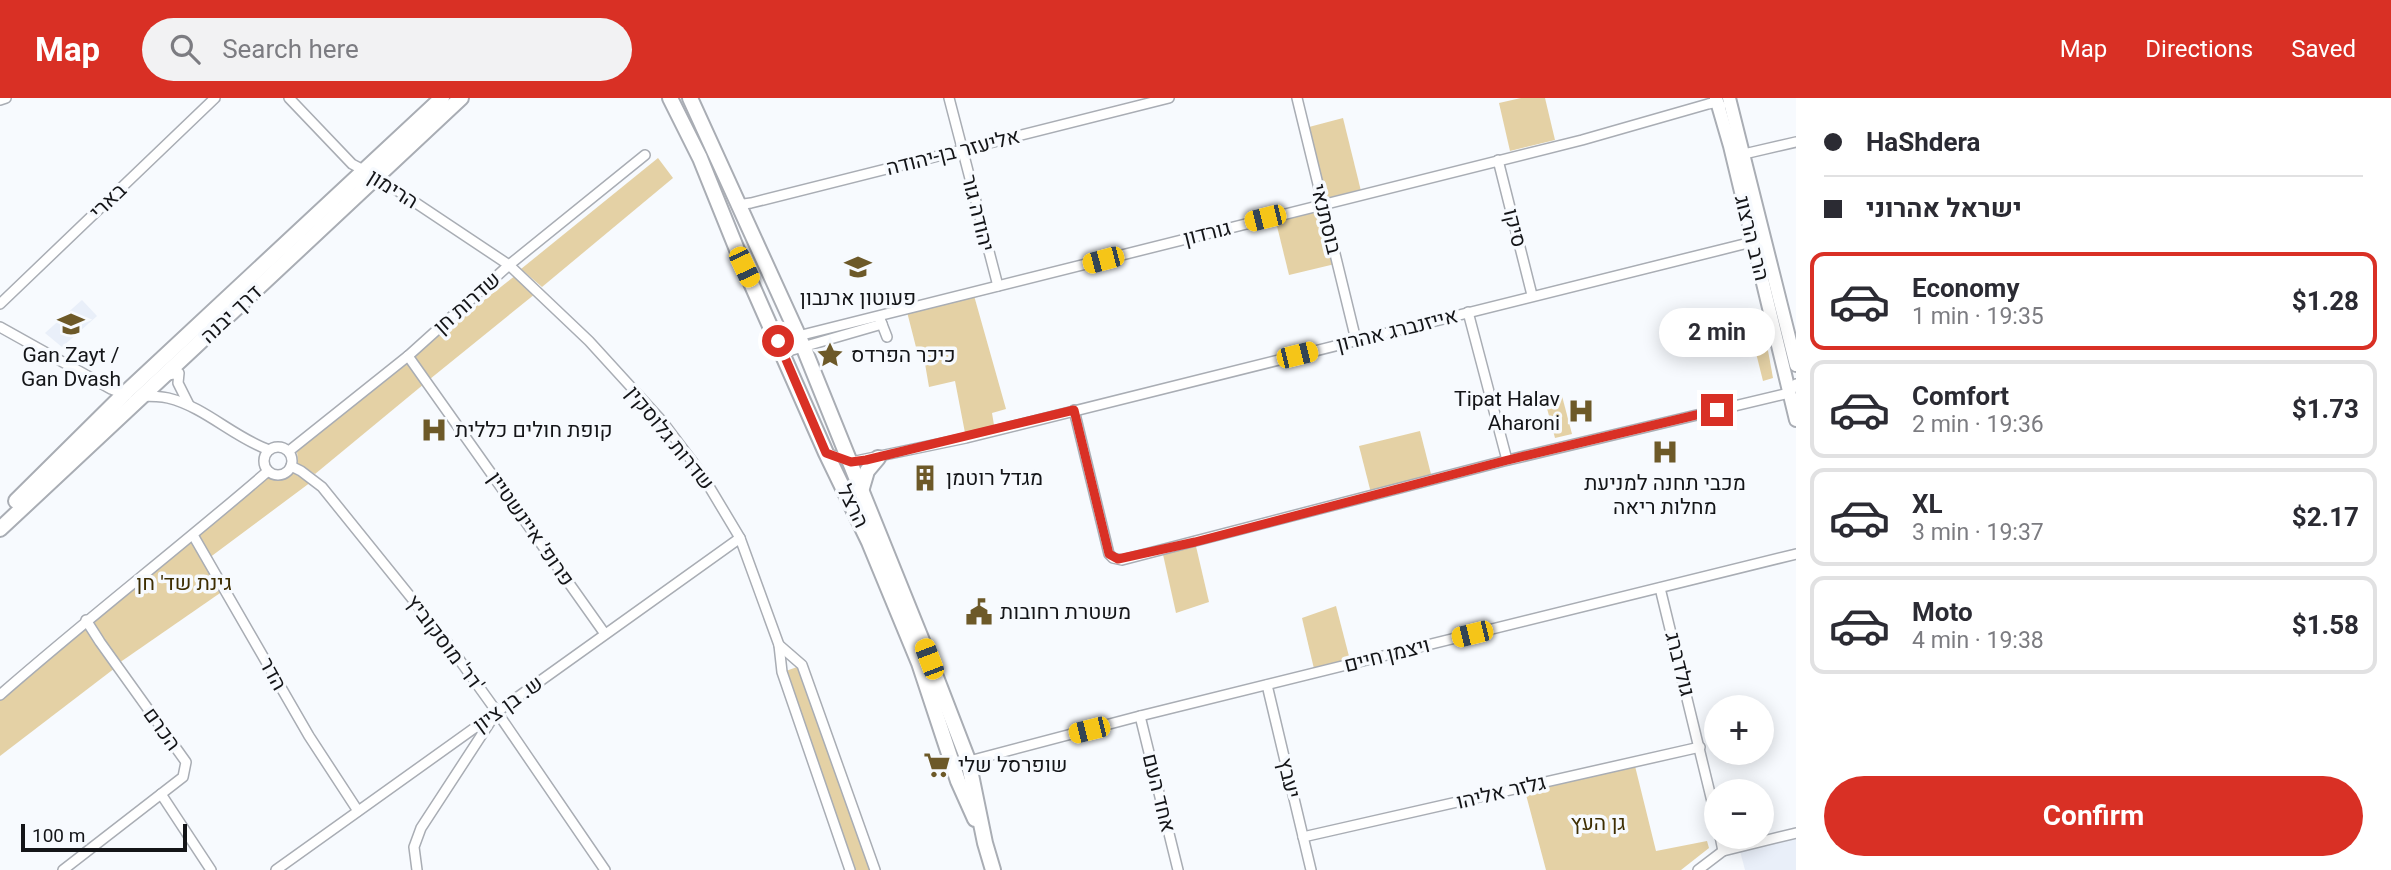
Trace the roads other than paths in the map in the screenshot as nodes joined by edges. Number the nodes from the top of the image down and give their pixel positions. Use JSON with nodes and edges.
{"nodes":[{"id":1,"x":6,"y":98,"type":"edge"},
{"id":2,"x":215,"y":98,"type":"edge"},
{"id":3,"x":289,"y":98,"type":"edge"},
{"id":4,"x":442,"y":98,"type":"edge"},
{"id":5,"x":461,"y":98,"type":"edge"},
{"id":6,"x":670,"y":98,"type":"edge"},
{"id":7,"x":690,"y":98,"type":"edge"},
{"id":8,"x":949,"y":98,"type":"edge"},
{"id":9,"x":1169,"y":98,"type":"edge"},
{"id":10,"x":1297,"y":98,"type":"edge"},
{"id":11,"x":0,"y":100,"type":"edge"},
{"id":12,"x":1721,"y":100,"type":"edge"},
{"id":13,"x":1796,"y":142,"type":"edge"},
{"id":14,"x":1730,"y":146,"type":"junction"},
{"id":15,"x":963,"y":150,"type":"junction"},
{"id":16,"x":1744,"y":154,"type":"junction"},
{"id":17,"x":645,"y":155,"type":"dead end"},
{"id":18,"x":1498,"y":160,"type":"junction"},
{"id":19,"x":371,"y":173,"type":"junction"},
{"id":20,"x":1322,"y":203,"type":"junction"},
{"id":21,"x":737,"y":205,"type":"junction"},
{"id":22,"x":1757,"y":237,"type":"junction"},
{"id":23,"x":509,"y":265,"type":"junction"},
{"id":24,"x":998,"y":286,"type":"junction"},
{"id":25,"x":1532,"y":295,"type":"junction"},
{"id":26,"x":0,"y":304,"type":"edge"},
{"id":27,"x":1468,"y":312,"type":"junction"},
{"id":28,"x":1784,"y":316,"type":"edge"},
{"id":29,"x":881,"y":320,"type":"junction"},
{"id":30,"x":0,"y":327,"type":"edge"},
{"id":31,"x":887,"y":337,"type":"dead end"},
{"id":32,"x":800,"y":340,"type":"junction"},
{"id":33,"x":1356,"y":340,"type":"junction"},
{"id":34,"x":780,"y":347,"type":"junction"},
{"id":35,"x":408,"y":356,"type":"junction"},
{"id":36,"x":1796,"y":365,"type":"edge"},
{"id":37,"x":168,"y":375,"type":"junction"},
{"id":38,"x":1792,"y":388,"type":"edge"},
{"id":39,"x":123,"y":395,"type":"junction"},
{"id":40,"x":144,"y":396,"type":"junction"},
{"id":41,"x":189,"y":405,"type":"junction"},
{"id":42,"x":1074,"y":410,"type":"junction"},
{"id":43,"x":1796,"y":420,"type":"edge"},
{"id":44,"x":269,"y":450,"type":"junction"},
{"id":45,"x":289,"y":451,"type":"junction"},
{"id":46,"x":826,"y":453,"type":"junction"},
{"id":47,"x":878,"y":458,"type":"junction"},
{"id":48,"x":1507,"y":460,"type":"junction"},
{"id":49,"x":851,"y":462,"type":"junction"},
{"id":50,"x":291,"y":467,"type":"junction"},
{"id":51,"x":268,"y":471,"type":"junction"},
{"id":52,"x":862,"y":488,"type":"junction"},
{"id":53,"x":0,"y":517,"type":"edge"},
{"id":54,"x":0,"y":529,"type":"edge"},
{"id":55,"x":193,"y":535,"type":"junction"},
{"id":56,"x":740,"y":538,"type":"junction"},
{"id":57,"x":1796,"y":554,"type":"edge"},
{"id":58,"x":1660,"y":588,"type":"junction"},
{"id":59,"x":86,"y":620,"type":"junction"},
{"id":60,"x":605,"y":635,"type":"junction"},
{"id":61,"x":779,"y":645,"type":"junction"},
{"id":62,"x":1267,"y":685,"type":"junction"},
{"id":63,"x":0,"y":695,"type":"edge"},
{"id":64,"x":497,"y":712,"type":"junction"},
{"id":65,"x":1140,"y":716,"type":"junction"},
{"id":66,"x":1700,"y":747,"type":"junction"},
{"id":67,"x":961,"y":762,"type":"junction"},
{"id":68,"x":1707,"y":779,"type":"edge"},
{"id":69,"x":161,"y":794,"type":"junction"},
{"id":70,"x":358,"y":811,"type":"junction"},
{"id":71,"x":1796,"y":833,"type":"edge"},
{"id":72,"x":1303,"y":837,"type":"junction"},
{"id":73,"x":1723,"y":851,"type":"joint"},
{"id":74,"x":63,"y":870,"type":"edge"},
{"id":75,"x":211,"y":870,"type":"edge"},
{"id":76,"x":276,"y":870,"type":"edge"},
{"id":77,"x":417,"y":870,"type":"edge"},
{"id":78,"x":605,"y":870,"type":"edge"},
{"id":79,"x":850,"y":870,"type":"edge"},
{"id":80,"x":875,"y":870,"type":"edge"},
{"id":81,"x":993,"y":870,"type":"edge"},
{"id":82,"x":1178,"y":870,"type":"edge"},
{"id":83,"x":1311,"y":870,"type":"edge"},
{"id":84,"x":1698,"y":870,"type":"edge"}],
"edges":[{"from":1,"to":11,"type":"street"},
{"from":2,"to":26,"type":"street","name":"בארי"},
{"from":3,"to":19,"type":"street","name":"הרימון"},
{"from":4,"to":19,"type":"main road","name":"דרך יבנה"},
{"from":5,"to":19,"type":"main road","name":"דרך יבנה"},
{"from":6,"to":34,"type":"main road","name":"הרצל"},
{"from":7,"to":21,"type":"main road","name":"הרצל"},
{"from":8,"to":15,"type":"street","name":"יהודה גור"},
{"from":9,"to":15,"type":"street","name":"אליעזר בן-יהודה"},
{"from":10,"to":20,"type":"street","name":"בוסתנאי"},
{"from":12,"to":14,"type":"street","name":"הרב הרצוג"},
{"from":12,"to":16,"type":"street","name":"הרב הרצוג"},
{"from":12,"to":18,"type":"street","name":"גורדון"},
{"from":13,"to":16,"type":"street"},
{"from":14,"to":16,"type":"street"},
{"from":14,"to":22,"type":"street","name":"הרב הרצוג"},
{"from":15,"to":21,"type":"street","name":"אליעזר בן-יהודה"},
{"from":15,"to":24,"type":"street","name":"יהודה גור"},
{"from":16,"to":22,"type":"street","name":"הרב הרצוג"},
{"from":17,"to":23,"type":"street","name":"שדרות חן"},
{"from":18,"to":20,"type":"street","name":"גורדון"},
{"from":18,"to":25,"type":"street","name":"סיקו"},
{"from":19,"to":23,"type":"street","name":"הרימון"},
{"from":19,"to":37,"type":"main road","name":"דרך יבנה"},
{"from":19,"to":39,"type":"main road","name":"דרך יבנה"},
{"from":20,"to":24,"type":"street","name":"גורדון"},
{"from":20,"to":33,"type":"street","name":"בוסתנאי"},
{"from":21,"to":32,"type":"main road","name":"הרצל"},
{"from":22,"to":25,"type":"street","name":"אייזנברג אהרון"},
{"from":22,"to":28,"type":"street","name":"הרב הרצוג"},
{"from":23,"to":35,"type":"street","name":"שדרות חן"},
{"from":23,"to":56,"type":"street","name":"שדרות גלוסקין"},
{"from":24,"to":29,"type":"street","name":"גורדון"},
{"from":25,"to":27,"type":"street","name":"אייזנברג אהרון"},
{"from":27,"to":33,"type":"street","name":"אייזנברג אהרון"},
{"from":27,"to":48,"type":"street"},
{"from":28,"to":36,"type":"street","name":"הרב הרצוג"},
{"from":28,"to":38,"type":"street","name":"הרב הרצוג"},
{"from":29,"to":31,"type":"street"},
{"from":29,"to":32,"type":"street","name":"גורדון"},
{"from":30,"to":39,"type":"street"},
{"from":32,"to":34,"type":"street"},
{"from":32,"to":49,"type":"main road","name":"הרצל"},
{"from":33,"to":42,"type":"street","name":"אייזנברג אהרון"},
{"from":34,"to":46,"type":"main road","name":"הרצל"},
{"from":35,"to":45,"type":"street","name":"שדרות חן"},
{"from":35,"to":60,"type":"street","name":"פרופ׳ איינשטיין"},
{"from":37,"to":40,"type":"main road","name":"דרך יבנה"},
{"from":37,"to":41,"type":"street"},
{"from":38,"to":43,"type":"street","name":"הרב הרצוג"},
{"from":38,"to":48,"type":"street"},
{"from":39,"to":40,"type":"street"},
{"from":39,"to":53,"type":"main road","name":"דרך יבנה"},
{"from":40,"to":41,"type":"street"},
{"from":40,"to":54,"type":"main road","name":"דרך יבנה"},
{"from":41,"to":44,"type":"street"},
{"from":42,"to":47,"type":"street","name":"אייזנברג אהרון"},
{"from":42,"to":48,"type":"street"},
{"from":44,"to":45,"type":"street"},
{"from":44,"to":51,"type":"street"},
{"from":45,"to":50,"type":"street"},
{"from":46,"to":49,"type":"street","name":"אייזנברג אהרון"},
{"from":46,"to":67,"type":"main road","name":"הרצל"},
{"from":47,"to":49,"type":"street","name":"אייזנברג אהרון"},
{"from":47,"to":52,"type":"main road"},
{"from":49,"to":52,"type":"main road","name":"הרצל"},
{"from":50,"to":51,"type":"street"},
{"from":50,"to":64,"type":"street","name":"דר' מוסקוביץ'"},
{"from":51,"to":55,"type":"street"},
{"from":52,"to":67,"type":"main road","name":"הרצל"},
{"from":55,"to":59,"type":"street"},
{"from":55,"to":70,"type":"street","name":"הדר"},
{"from":56,"to":60,"type":"street","name":"ש. בן ציון"},
{"from":56,"to":61,"type":"street","name":"שדרות גלוסקין"},
{"from":57,"to":58,"type":"street","name":"ויצמן חיים"},
{"from":58,"to":62,"type":"street","name":"ויצמן חיים"},
{"from":58,"to":66,"type":"street","name":"גולדברג"},
{"from":59,"to":63,"type":"street"},
{"from":59,"to":69,"type":"street","name":"הכרם"},
{"from":60,"to":64,"type":"street","name":"ש. בן ציון"},
{"from":61,"to":79,"type":"street","name":"שדרות גלוסקין"},
{"from":61,"to":80,"type":"street","name":"שדרות גלוסקין"},
{"from":62,"to":65,"type":"street","name":"ויצמן חיים"},
{"from":62,"to":72,"type":"street","name":"יעבץ"},
{"from":64,"to":70,"type":"street","name":"ש. בן ציון"},
{"from":64,"to":77,"type":"street"},
{"from":64,"to":78,"type":"street","name":"דר' מוסקוביץ'"},
{"from":65,"to":67,"type":"street","name":"ויצמן חיים"},
{"from":65,"to":82,"type":"street","name":"אחד העם"},
{"from":66,"to":68,"type":"street","name":"גולדברג"},
{"from":66,"to":72,"type":"street","name":"גלזר אליהו"},
{"from":67,"to":81,"type":"main road","name":"הרצל"},
{"from":69,"to":74,"type":"street","name":"הכרם"},
{"from":69,"to":75,"type":"street"},
{"from":70,"to":76,"type":"street","name":"ש. בן ציון"},
{"from":71,"to":73,"type":"street"},
{"from":72,"to":83,"type":"street","name":"יעבץ"},
{"from":73,"to":84,"type":"street"}]}
